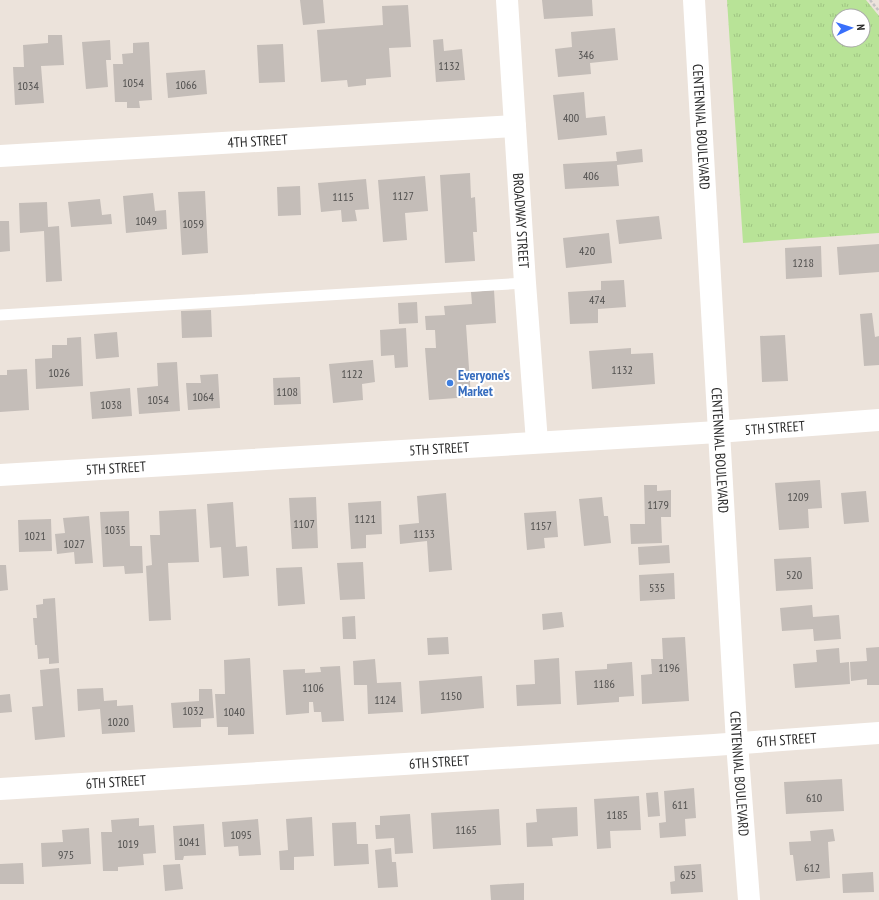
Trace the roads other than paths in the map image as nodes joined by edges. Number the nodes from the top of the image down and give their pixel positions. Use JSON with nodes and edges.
{"nodes":[{"id":1,"x":507,"y":0,"type":"edge"},
{"id":2,"x":694,"y":0,"type":"edge"},
{"id":3,"x":514,"y":126,"type":"junction"},
{"id":4,"x":0,"y":156,"type":"edge"},
{"id":5,"x":525,"y":283,"type":"junction"},
{"id":6,"x":0,"y":315,"type":"edge"},
{"id":7,"x":879,"y":420,"type":"edge"},
{"id":8,"x":718,"y":432,"type":"junction"},
{"id":9,"x":537,"y":442,"type":"junction"},
{"id":10,"x":0,"y":474,"type":"edge"},
{"id":11,"x":879,"y":733,"type":"edge"},
{"id":12,"x":737,"y":743,"type":"junction"},
{"id":13,"x":0,"y":789,"type":"edge"},
{"id":14,"x":749,"y":900,"type":"edge"}],
"edges":[{"from":1,"to":3,"type":"street","name":"BROADWAY STREET"},
{"from":2,"to":8,"type":"street","name":"CENTENNIAL BOULEVARD"},
{"from":3,"to":4,"type":"street","name":"4TH STREET"},
{"from":3,"to":5,"type":"street","name":"BROADWAY STREET"},
{"from":5,"to":6,"type":"lane"},
{"from":5,"to":9,"type":"street","name":"BROADWAY STREET"},
{"from":7,"to":8,"type":"street","name":"5TH STREET"},
{"from":8,"to":9,"type":"street","name":"5TH STREET"},
{"from":8,"to":12,"type":"street","name":"CENTENNIAL BOULEVARD"},
{"from":9,"to":10,"type":"street","name":"5TH STREET"},
{"from":11,"to":12,"type":"street","name":"6TH STREET"},
{"from":12,"to":13,"type":"street","name":"6TH STREET"},
{"from":12,"to":14,"type":"street","name":"CENTENNIAL BOULEVARD"}]}
